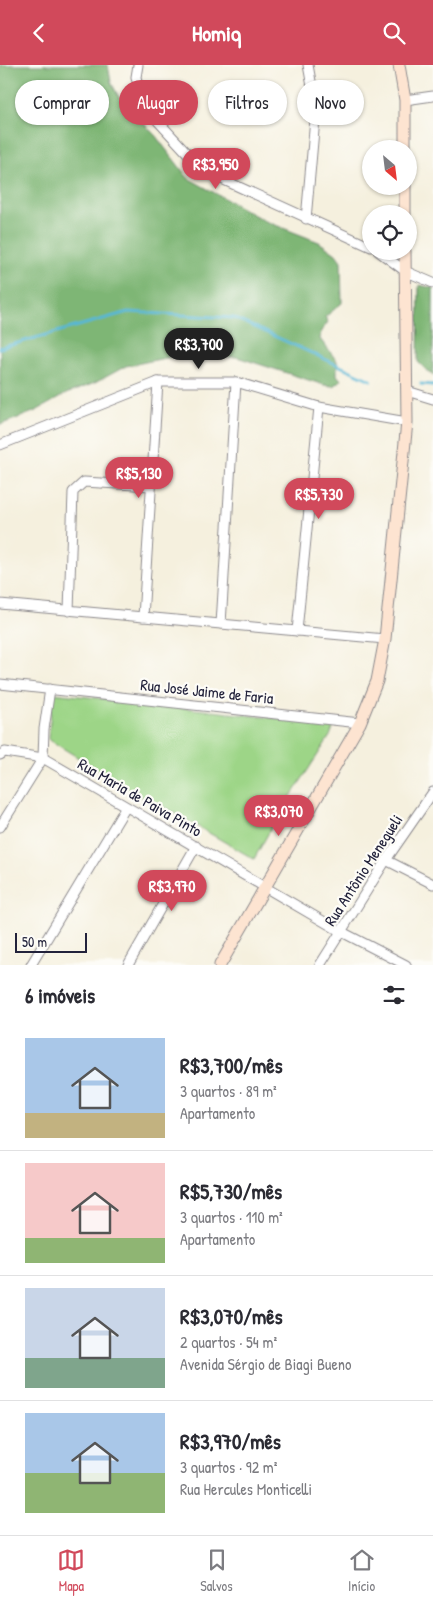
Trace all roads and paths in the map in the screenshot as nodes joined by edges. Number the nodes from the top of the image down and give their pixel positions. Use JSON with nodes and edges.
{"nodes":[{"id":1,"x":138,"y":65,"type":"edge"},
{"id":2,"x":308,"y":65,"type":"edge"},
{"id":3,"x":399,"y":65,"type":"edge"},
{"id":4,"x":433,"y":96,"type":"edge"},
{"id":5,"x":405,"y":99,"type":"junction"},
{"id":6,"x":405,"y":140,"type":"edge"},
{"id":7,"x":306,"y":219,"type":"junction"},
{"id":8,"x":362,"y":243,"type":"edge"},
{"id":9,"x":390,"y":260,"type":"edge"},
{"id":10,"x":405,"y":260,"type":"edge"},
{"id":11,"x":405,"y":271,"type":"junction"},
{"id":12,"x":433,"y":283,"type":"edge"},
{"id":13,"x":158,"y":382,"type":"junction"},
{"id":14,"x":236,"y":382,"type":"junction"},
{"id":15,"x":407,"y":391,"type":"junction"},
{"id":16,"x":433,"y":399,"type":"edge"},
{"id":17,"x":319,"y":407,"type":"junction"},
{"id":18,"x":407,"y":422,"type":"junction"},
{"id":19,"x":0,"y":445,"type":"edge"},
{"id":20,"x":152,"y":486,"type":"junction"},
{"id":21,"x":0,"y":604,"type":"edge"},
{"id":22,"x":69,"y":611,"type":"junction"},
{"id":23,"x":143,"y":617,"type":"junction"},
{"id":24,"x":221,"y":624,"type":"junction"},
{"id":25,"x":297,"y":631,"type":"junction"},
{"id":26,"x":385,"y":639,"type":"junction"},
{"id":27,"x":0,"y":684,"type":"edge"},
{"id":28,"x":50,"y":689,"type":"junction"},
{"id":29,"x":360,"y":723,"type":"junction"},
{"id":30,"x":0,"y":755,"type":"edge"},
{"id":31,"x":43,"y":758,"type":"junction"},
{"id":32,"x":432,"y":797,"type":"edge"},
{"id":33,"x":126,"y":807,"type":"junction"},
{"id":34,"x":0,"y":827,"type":"edge"},
{"id":35,"x":196,"y":846,"type":"junction"},
{"id":36,"x":386,"y":860,"type":"junction"},
{"id":37,"x":433,"y":884,"type":"edge"},
{"id":38,"x":266,"y":886,"type":"junction"},
{"id":39,"x":340,"y":931,"type":"junction"},
{"id":40,"x":31,"y":965,"type":"edge"},
{"id":41,"x":128,"y":965,"type":"edge"},
{"id":42,"x":220,"y":965,"type":"edge"},
{"id":43,"x":320,"y":965,"type":"edge"},
{"id":44,"x":406,"y":965,"type":"edge"}],
"edges":[{"from":1,"to":7,"type":"street"},
{"from":2,"to":7,"type":"street"},
{"from":3,"to":5,"type":"street"},
{"from":4,"to":5,"type":"street"},
{"from":5,"to":6,"type":"street"},
{"from":7,"to":8,"type":"street"},
{"from":9,"to":11,"type":"street"},
{"from":10,"to":11,"type":"street"},
{"from":11,"to":12,"type":"street"},
{"from":11,"to":15,"type":"street"},
{"from":13,"to":14,"type":"street"},
{"from":13,"to":19,"type":"street"},
{"from":13,"to":20,"type":"street"},
{"from":14,"to":17,"type":"street"},
{"from":14,"to":24,"type":"street"},
{"from":15,"to":16,"type":"street"},
{"from":15,"to":18,"type":"street"},
{"from":17,"to":18,"type":"street"},
{"from":17,"to":25,"type":"street"},
{"from":18,"to":26,"type":"street"},
{"from":20,"to":22,"type":"street"},
{"from":20,"to":23,"type":"street"},
{"from":21,"to":22,"type":"street"},
{"from":22,"to":23,"type":"street"},
{"from":23,"to":24,"type":"street"},
{"from":24,"to":25,"type":"street"},
{"from":25,"to":26,"type":"street"},
{"from":26,"to":29,"type":"street"},
{"from":27,"to":28,"type":"street","name":"Rua José Jaime de Faria"},
{"from":28,"to":29,"type":"street","name":"Rua José Jaime de Faria"},
{"from":28,"to":31,"type":"street"},
{"from":29,"to":38,"type":"street"},
{"from":30,"to":31,"type":"street"},
{"from":31,"to":33,"type":"street","name":"Rua Maria de Paiva Pinto"},
{"from":31,"to":34,"type":"street"},
{"from":32,"to":36,"type":"street","name":"Rua Antônio Menegueli"},
{"from":33,"to":35,"type":"street","name":"Rua Maria de Paiva Pinto"},
{"from":33,"to":40,"type":"street"},
{"from":35,"to":38,"type":"street","name":"Rua Maria de Paiva Pinto"},
{"from":35,"to":41,"type":"street"},
{"from":36,"to":37,"type":"street"},
{"from":36,"to":39,"type":"street","name":"Rua Antônio Menegueli"},
{"from":38,"to":39,"type":"street","name":"Rua Maria de Paiva Pinto"},
{"from":38,"to":42,"type":"street"},
{"from":39,"to":43,"type":"street","name":"Rua Antônio Menegueli"},
{"from":39,"to":44,"type":"street","name":"Rua Maria de Paiva Pinto"}]}
